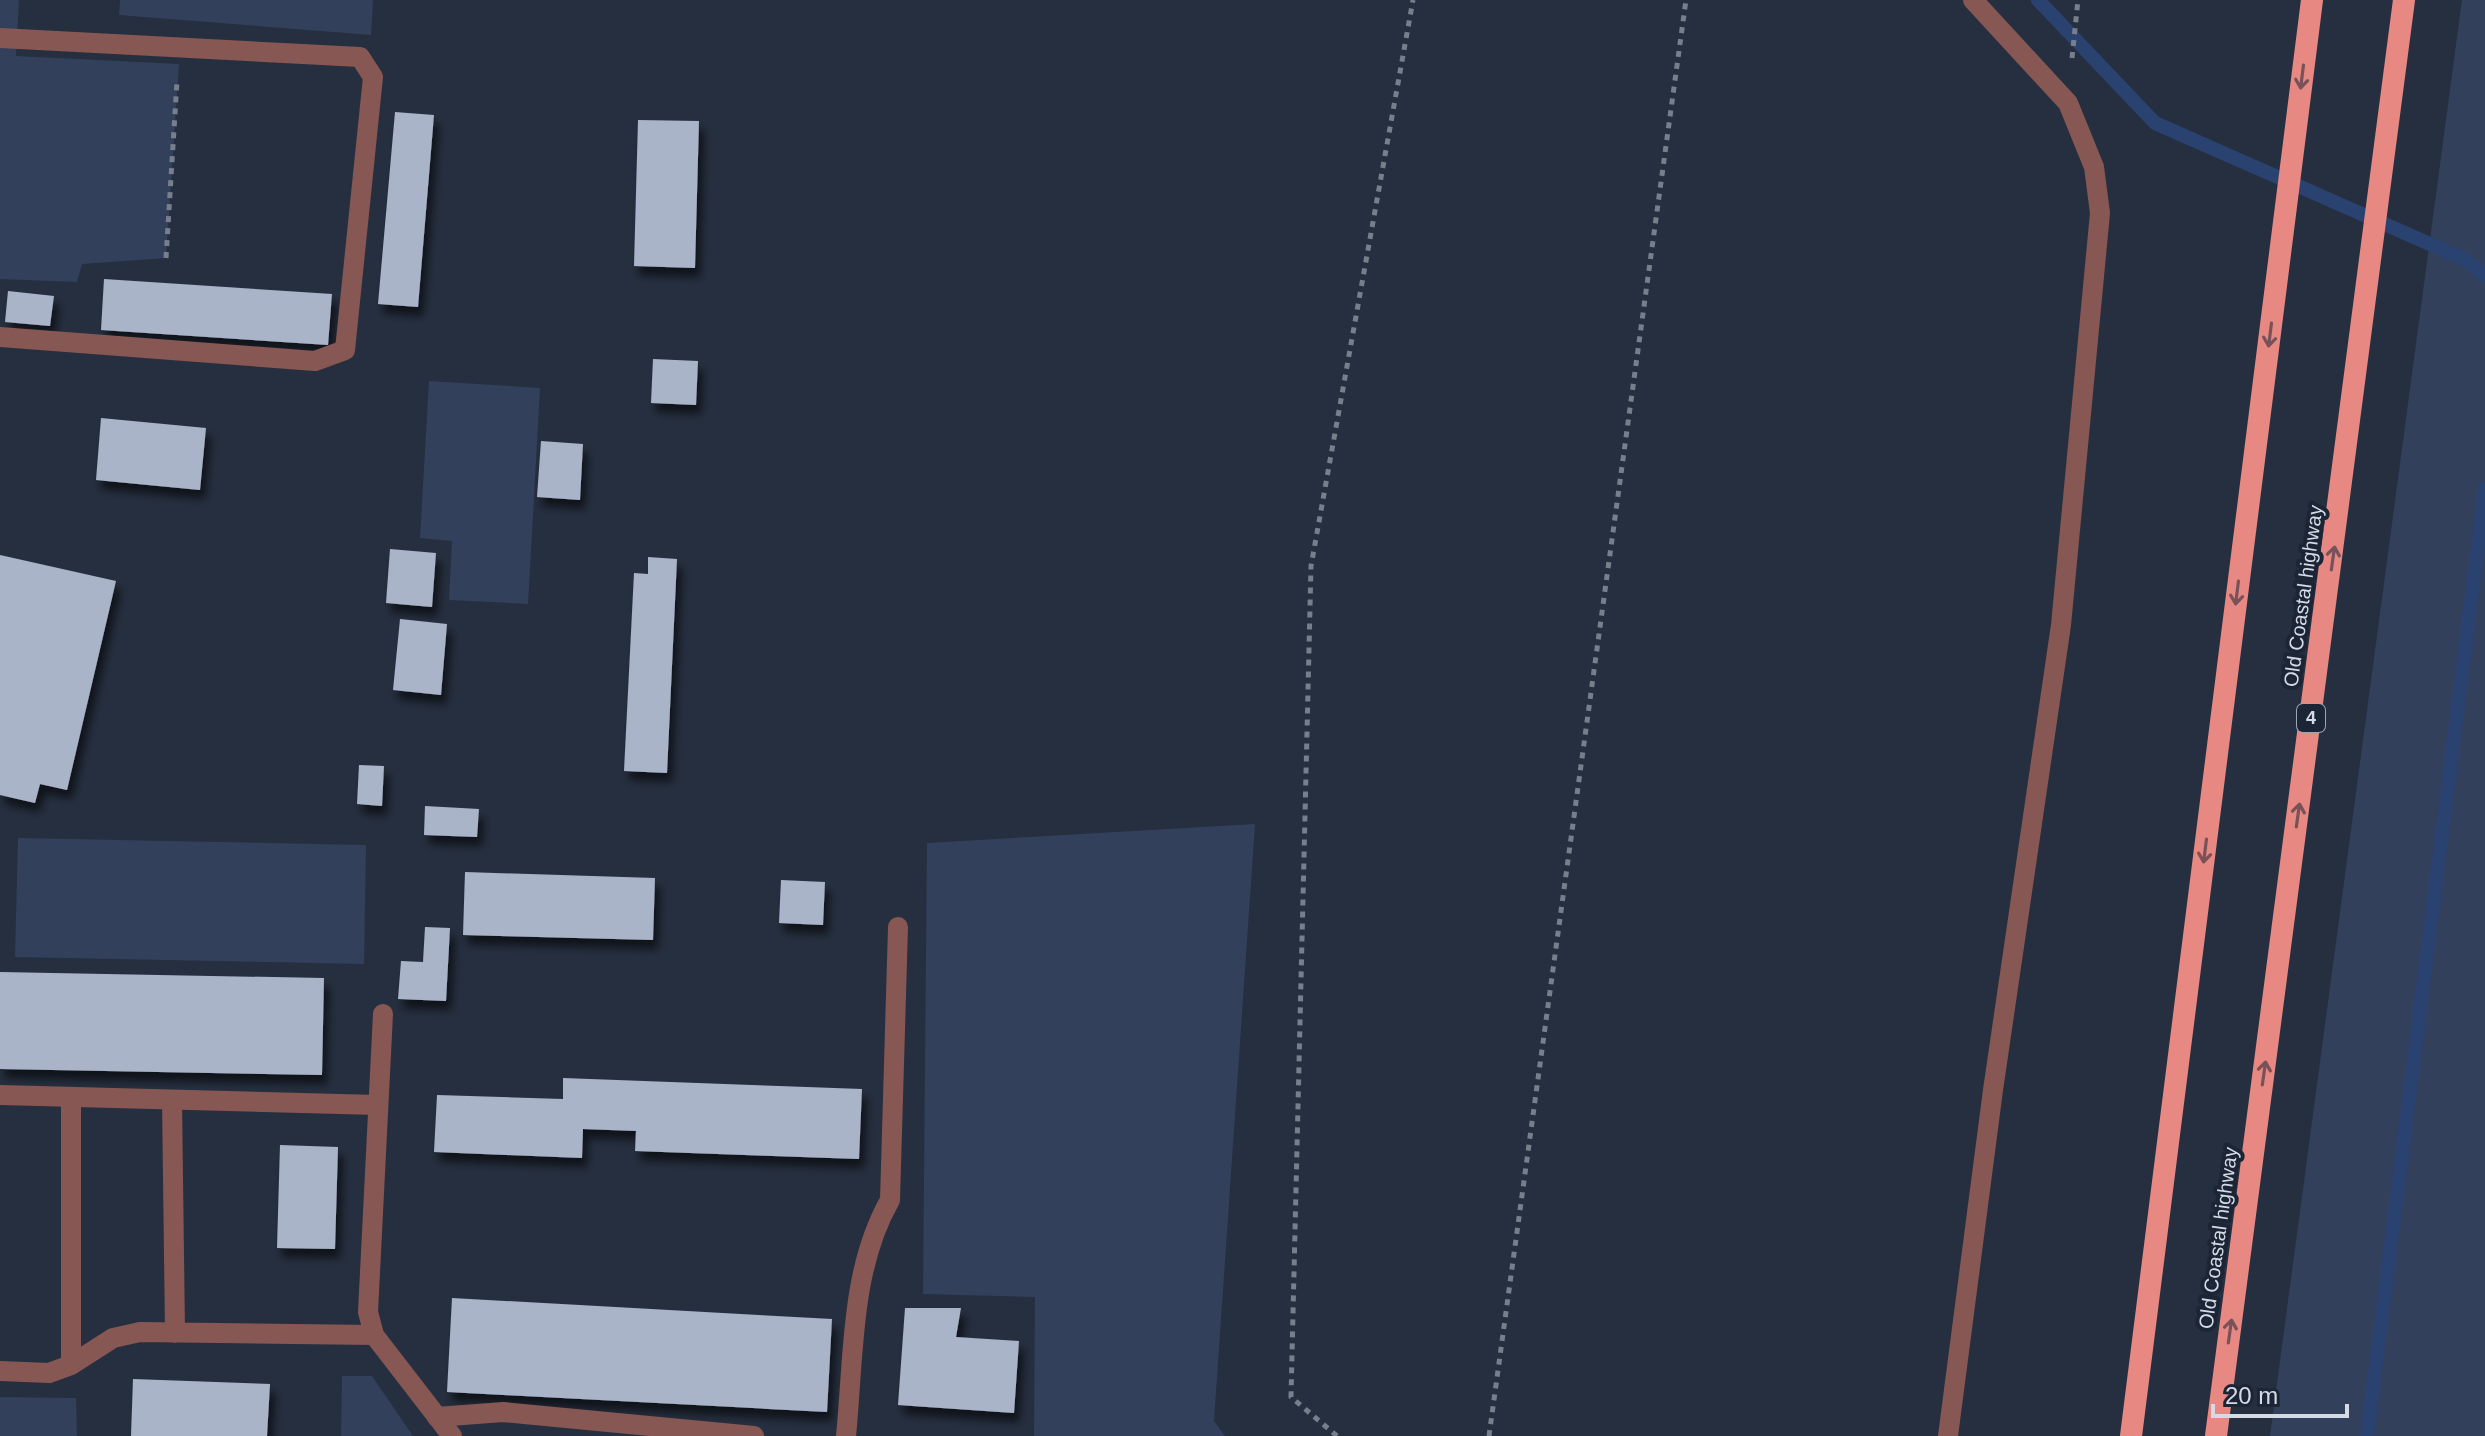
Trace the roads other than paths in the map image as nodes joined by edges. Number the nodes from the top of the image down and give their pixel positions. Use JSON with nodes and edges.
{"nodes":[{"id":1,"x":1973,"y":0,"type":"edge"},
{"id":2,"x":2312,"y":0,"type":"edge"},
{"id":3,"x":2404,"y":0,"type":"edge"},
{"id":4,"x":0,"y":38,"type":"edge"},
{"id":5,"x":0,"y":337,"type":"edge"},
{"id":6,"x":898,"y":927,"type":"dead end"},
{"id":7,"x":383,"y":1014,"type":"dead end"},
{"id":8,"x":0,"y":1095,"type":"edge"},
{"id":9,"x":71,"y":1098,"type":"junction"},
{"id":10,"x":172,"y":1100,"type":"junction"},
{"id":11,"x":378,"y":1105,"type":"junction"},
{"id":12,"x":175,"y":1333,"type":"junction"},
{"id":13,"x":374,"y":1335,"type":"junction"},
{"id":14,"x":71,"y":1365,"type":"junction"},
{"id":15,"x":0,"y":1371,"type":"edge"},
{"id":16,"x":437,"y":1417,"type":"junction"},
{"id":17,"x":452,"y":1436,"type":"edge"},
{"id":18,"x":754,"y":1436,"type":"edge"},
{"id":19,"x":846,"y":1436,"type":"edge"},
{"id":20,"x":1948,"y":1436,"type":"edge"},
{"id":21,"x":2131,"y":1436,"type":"edge"},
{"id":22,"x":2216,"y":1436,"type":"edge"}],
"edges":[{"from":1,"to":20,"type":"street"},
{"from":2,"to":21,"type":"highway","one_way":true},
{"from":22,"to":3,"type":"highway","name":"Old Coastal highway","number":"4","one_way":true},
{"from":4,"to":5,"type":"street"},
{"from":6,"to":19,"type":"street"},
{"from":7,"to":11,"type":"street"},
{"from":8,"to":9,"type":"street"},
{"from":9,"to":10,"type":"street"},
{"from":9,"to":14,"type":"street"},
{"from":10,"to":11,"type":"street"},
{"from":10,"to":12,"type":"street"},
{"from":11,"to":13,"type":"street"},
{"from":12,"to":13,"type":"street"},
{"from":12,"to":14,"type":"street"},
{"from":13,"to":16,"type":"street"},
{"from":14,"to":15,"type":"street"},
{"from":16,"to":17,"type":"street"},
{"from":16,"to":18,"type":"street"}]}
